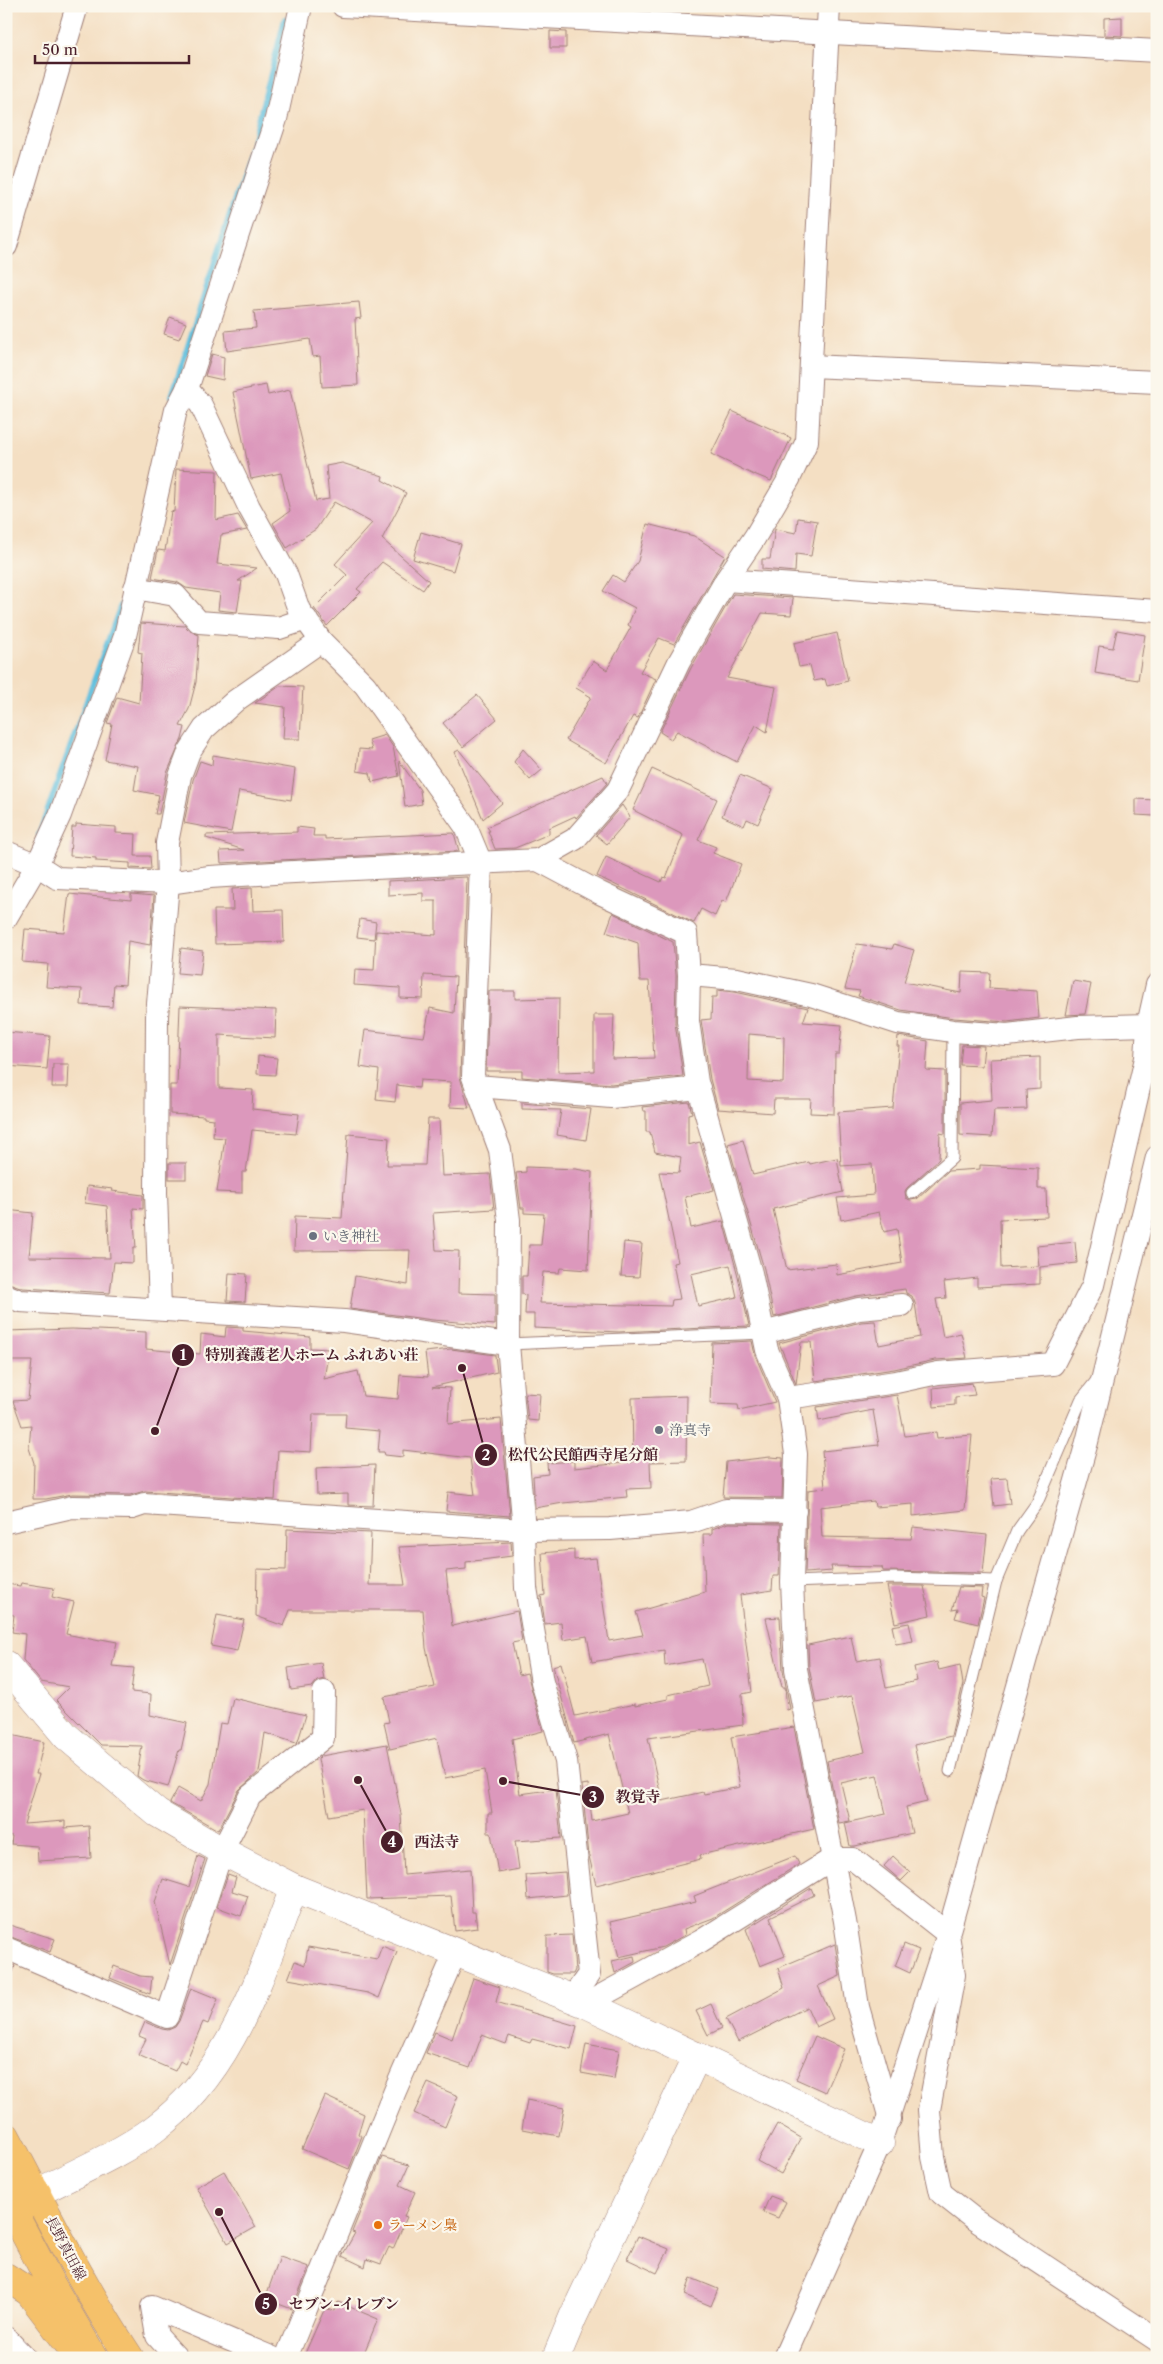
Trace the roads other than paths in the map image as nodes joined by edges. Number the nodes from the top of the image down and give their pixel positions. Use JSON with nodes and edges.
{"nodes":[{"id":1,"x":77,"y":6,"type":"edge"},
{"id":2,"x":301,"y":6,"type":"edge"},
{"id":3,"x":343,"y":6,"type":"edge"},
{"id":4,"x":829,"y":6,"type":"edge"},
{"id":5,"x":828,"y":33,"type":"junction"},
{"id":6,"x":1157,"y":51,"type":"edge"},
{"id":7,"x":6,"y":246,"type":"edge"},
{"id":8,"x":811,"y":366,"type":"junction"},
{"id":9,"x":1157,"y":382,"type":"edge"},
{"id":10,"x":188,"y":389,"type":"junction"},
{"id":11,"x":726,"y":580,"type":"junction"},
{"id":12,"x":135,"y":588,"type":"junction"},
{"id":13,"x":1157,"y":611,"type":"edge"},
{"id":14,"x":306,"y":619,"type":"junction"},
{"id":15,"x":321,"y":641,"type":"junction"},
{"id":16,"x":6,"y":852,"type":"edge"},
{"id":17,"x":538,"y":860,"type":"junction"},
{"id":18,"x":481,"y":863,"type":"junction"},
{"id":19,"x":36,"y":865,"type":"junction"},
{"id":20,"x":168,"y":883,"type":"junction"},
{"id":21,"x":6,"y":918,"type":"edge"},
{"id":22,"x":689,"y":975,"type":"junction"},
{"id":23,"x":1157,"y":985,"type":"edge"},
{"id":24,"x":1148,"y":1025,"type":"junction"},
{"id":25,"x":953,"y":1031,"type":"junction"},
{"id":26,"x":477,"y":1086,"type":"junction"},
{"id":27,"x":699,"y":1088,"type":"junction"},
{"id":28,"x":1157,"y":1157,"type":"edge"},
{"id":29,"x":912,"y":1193,"type":"dead end"},
{"id":30,"x":6,"y":1295,"type":"edge"},
{"id":31,"x":902,"y":1305,"type":"dead end"},
{"id":32,"x":160,"y":1308,"type":"junction"},
{"id":33,"x":763,"y":1333,"type":"junction"},
{"id":34,"x":508,"y":1344,"type":"junction"},
{"id":35,"x":1103,"y":1373,"type":"junction"},
{"id":36,"x":788,"y":1398,"type":"junction"},
{"id":37,"x":795,"y":1511,"type":"junction"},
{"id":38,"x":6,"y":1522,"type":"edge"},
{"id":39,"x":524,"y":1530,"type":"junction"},
{"id":40,"x":996,"y":1581,"type":"junction"},
{"id":41,"x":792,"y":1582,"type":"junction"},
{"id":42,"x":6,"y":1665,"type":"edge"},
{"id":43,"x":324,"y":1692,"type":"dead end"},
{"id":44,"x":950,"y":1771,"type":"dead end"},
{"id":45,"x":222,"y":1850,"type":"junction"},
{"id":46,"x":832,"y":1859,"type":"junction"},
{"id":47,"x":294,"y":1888,"type":"junction"},
{"id":48,"x":948,"y":1934,"type":"junction"},
{"id":49,"x":6,"y":1948,"type":"edge"},
{"id":50,"x":456,"y":1951,"type":"junction"},
{"id":51,"x":579,"y":2001,"type":"junction"},
{"id":52,"x":697,"y":2056,"type":"junction"},
{"id":53,"x":885,"y":2131,"type":"junction"},
{"id":54,"x":6,"y":2136,"type":"edge"},
{"id":55,"x":37,"y":2193,"type":"junction"},
{"id":56,"x":9,"y":2207,"type":"edge"},
{"id":57,"x":6,"y":2277,"type":"edge"},
{"id":58,"x":6,"y":2338,"type":"edge"},
{"id":59,"x":1157,"y":2340,"type":"edge"},
{"id":60,"x":25,"y":2358,"type":"edge"},
{"id":61,"x":79,"y":2358,"type":"edge"},
{"id":62,"x":94,"y":2358,"type":"edge"},
{"id":63,"x":130,"y":2358,"type":"edge"},
{"id":64,"x":177,"y":2358,"type":"edge"},
{"id":65,"x":273,"y":2358,"type":"edge"},
{"id":66,"x":286,"y":2358,"type":"edge"},
{"id":67,"x":556,"y":2358,"type":"edge"},
{"id":68,"x":784,"y":2358,"type":"edge"}],
"edges":[{"from":1,"to":7,"type":"street"},
{"from":2,"to":10,"type":"street"},
{"from":3,"to":5,"type":"street"},
{"from":4,"to":5,"type":"street"},
{"from":5,"to":6,"type":"street"},
{"from":5,"to":8,"type":"street"},
{"from":8,"to":9,"type":"street"},
{"from":8,"to":11,"type":"street"},
{"from":10,"to":12,"type":"street"},
{"from":10,"to":14,"type":"street"},
{"from":11,"to":13,"type":"street"},
{"from":11,"to":17,"type":"street"},
{"from":12,"to":14,"type":"street"},
{"from":12,"to":19,"type":"street"},
{"from":14,"to":15,"type":"street"},
{"from":15,"to":18,"type":"street"},
{"from":15,"to":20,"type":"street"},
{"from":16,"to":19,"type":"street"},
{"from":17,"to":18,"type":"street"},
{"from":17,"to":22,"type":"street"},
{"from":18,"to":20,"type":"street"},
{"from":18,"to":26,"type":"street"},
{"from":19,"to":20,"type":"street"},
{"from":19,"to":21,"type":"street"},
{"from":20,"to":32,"type":"street"},
{"from":22,"to":25,"type":"street"},
{"from":22,"to":27,"type":"street"},
{"from":23,"to":24,"type":"street"},
{"from":24,"to":25,"type":"street"},
{"from":24,"to":36,"type":"street"},
{"from":25,"to":29,"type":"lane"},
{"from":26,"to":27,"type":"street"},
{"from":26,"to":34,"type":"street"},
{"from":27,"to":33,"type":"street"},
{"from":28,"to":35,"type":"street"},
{"from":30,"to":32,"type":"street"},
{"from":31,"to":33,"type":"street"},
{"from":32,"to":34,"type":"street"},
{"from":33,"to":34,"type":"lane"},
{"from":33,"to":36,"type":"street"},
{"from":34,"to":39,"type":"street"},
{"from":35,"to":40,"type":"lane"},
{"from":35,"to":48,"type":"street"},
{"from":36,"to":37,"type":"street"},
{"from":37,"to":39,"type":"street"},
{"from":37,"to":41,"type":"street"},
{"from":38,"to":39,"type":"street"},
{"from":39,"to":51,"type":"street"},
{"from":40,"to":41,"type":"lane"},
{"from":40,"to":44,"type":"lane"},
{"from":41,"to":46,"type":"street"},
{"from":42,"to":45,"type":"street"},
{"from":43,"to":45,"type":"street"},
{"from":45,"to":47,"type":"street"},
{"from":45,"to":49,"type":"street"},
{"from":46,"to":48,"type":"street"},
{"from":46,"to":51,"type":"street"},
{"from":46,"to":53,"type":"street"},
{"from":47,"to":50,"type":"street"},
{"from":47,"to":55,"type":"street"},
{"from":48,"to":53,"type":"street"},
{"from":48,"to":59,"type":"street"},
{"from":50,"to":51,"type":"street"},
{"from":50,"to":66,"type":"street"},
{"from":51,"to":52,"type":"street"},
{"from":52,"to":53,"type":"street"},
{"from":52,"to":67,"type":"street"},
{"from":53,"to":68,"type":"street"},
{"from":54,"to":55,"type":"main road","name":"長野真田線"},
{"from":55,"to":56,"type":"main road"},
{"from":55,"to":63,"type":"main road","name":"長野真田線"},
{"from":56,"to":62,"type":"main road"},
{"from":57,"to":61,"type":"main road"},
{"from":58,"to":60,"type":"street"},
{"from":64,"to":65,"type":"street"}]}
